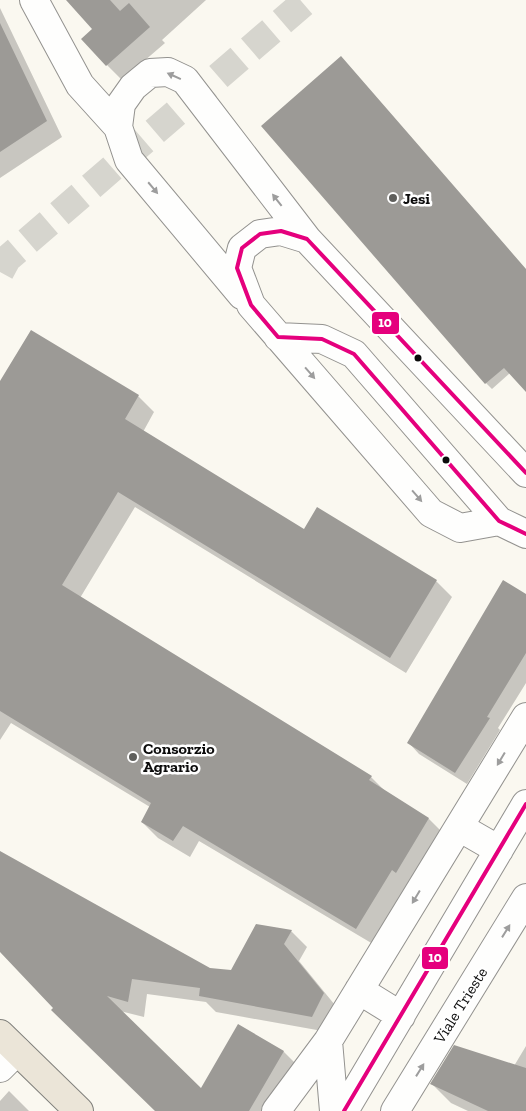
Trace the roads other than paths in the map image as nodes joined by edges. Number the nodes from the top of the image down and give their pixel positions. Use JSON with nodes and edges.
{"nodes":[{"id":1,"x":34,"y":0,"type":"edge"},
{"id":2,"x":118,"y":127,"type":"junction"},
{"id":3,"x":307,"y":239,"type":"junction"},
{"id":4,"x":251,"y":305,"type":"junction"},
{"id":5,"x":278,"y":337,"type":"junction"},
{"id":6,"x":526,"y":473,"type":"edge"},
{"id":7,"x":499,"y":521,"type":"junction"},
{"id":8,"x":526,"y":534,"type":"edge"},
{"id":9,"x":526,"y":717,"type":"edge"},
{"id":10,"x":526,"y":804,"type":"edge"},
{"id":11,"x":459,"y":827,"type":"junction"},
{"id":12,"x":498,"y":850,"type":"junction"},
{"id":13,"x":526,"y":898,"type":"edge"},
{"id":14,"x":359,"y":990,"type":"junction"},
{"id":15,"x":401,"y":1016,"type":"junction"},
{"id":16,"x":328,"y":1041,"type":"junction"},
{"id":17,"x":6,"y":1051,"type":"edge"},
{"id":18,"x":78,"y":1111,"type":"edge"},
{"id":19,"x":276,"y":1111,"type":"edge"},
{"id":20,"x":334,"y":1111,"type":"edge"},
{"id":21,"x":344,"y":1111,"type":"edge"},
{"id":22,"x":395,"y":1111,"type":"edge"}],
"edges":[{"from":1,"to":2,"type":"street"},
{"from":3,"to":2,"type":"street","one_way":true},
{"from":2,"to":4,"type":"street","one_way":true},
{"from":3,"to":4,"type":"street"},
{"from":3,"to":6,"type":"street"},
{"from":4,"to":5,"type":"street"},
{"from":5,"to":7,"type":"street"},
{"from":5,"to":7,"type":"street","one_way":true},
{"from":7,"to":8,"type":"street"},
{"from":9,"to":11,"type":"street","one_way":true},
{"from":10,"to":12,"type":"street"},
{"from":11,"to":12,"type":"street"},
{"from":11,"to":14,"type":"street","one_way":true},
{"from":12,"to":15,"type":"street"},
{"from":22,"to":13,"type":"street","name":"Viale Trieste","one_way":true},
{"from":14,"to":15,"type":"street"},
{"from":14,"to":16,"type":"street"},
{"from":15,"to":21,"type":"street"},
{"from":16,"to":19,"type":"street"},
{"from":16,"to":20,"type":"street"},
{"from":17,"to":18,"type":"main road"}]}
